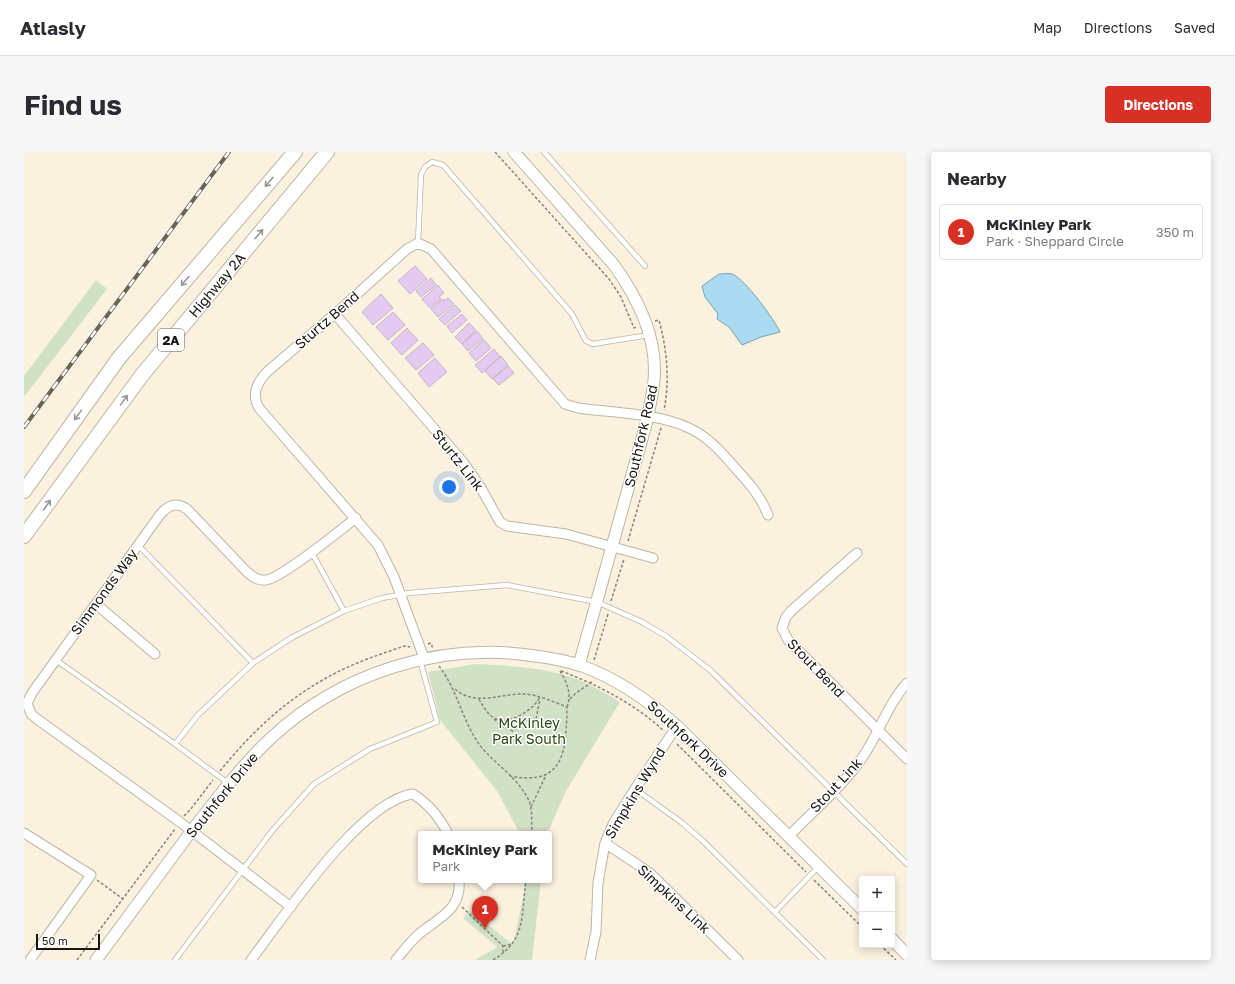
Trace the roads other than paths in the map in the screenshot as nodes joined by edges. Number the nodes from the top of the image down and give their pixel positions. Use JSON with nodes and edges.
{"nodes":[{"id":1,"x":295,"y":152,"type":"edge"},
{"id":2,"x":514,"y":152,"type":"edge"},
{"id":3,"x":544,"y":152,"type":"edge"},
{"id":4,"x":325,"y":154,"type":"edge"},
{"id":5,"x":418,"y":243,"type":"junction"},
{"id":6,"x":645,"y":266,"type":"dead end"},
{"id":7,"x":335,"y":314,"type":"junction"},
{"id":8,"x":649,"y":335,"type":"junction"},
{"id":9,"x":648,"y":417,"type":"junction"},
{"id":10,"x":24,"y":491,"type":"edge"},
{"id":11,"x":768,"y":515,"type":"dead end"},
{"id":12,"x":356,"y":518,"type":"junction"},
{"id":13,"x":24,"y":536,"type":"edge"},
{"id":14,"x":138,"y":545,"type":"junction"},
{"id":15,"x":612,"y":546,"type":"junction"},
{"id":16,"x":311,"y":551,"type":"junction"},
{"id":17,"x":857,"y":553,"type":"dead end"},
{"id":18,"x":653,"y":558,"type":"dead end"},
{"id":19,"x":401,"y":595,"type":"junction"},
{"id":20,"x":597,"y":602,"type":"junction"},
{"id":21,"x":96,"y":604,"type":"junction"},
{"id":22,"x":344,"y":611,"type":"junction"},
{"id":23,"x":155,"y":654,"type":"dead end"},
{"id":24,"x":422,"y":658,"type":"junction"},
{"id":25,"x":55,"y":660,"type":"junction"},
{"id":26,"x":253,"y":663,"type":"junction"},
{"id":27,"x":579,"y":665,"type":"junction"},
{"id":28,"x":907,"y":683,"type":"edge"},
{"id":29,"x":677,"y":726,"type":"junction"},
{"id":30,"x":878,"y":730,"type":"junction"},
{"id":31,"x":175,"y":744,"type":"junction"},
{"id":32,"x":907,"y":759,"type":"edge"},
{"id":33,"x":228,"y":783,"type":"junction"},
{"id":34,"x":635,"y":789,"type":"junction"},
{"id":35,"x":833,"y":790,"type":"junction"},
{"id":36,"x":446,"y":831,"type":"edge"},
{"id":37,"x":192,"y":832,"type":"junction"},
{"id":38,"x":24,"y":833,"type":"edge"},
{"id":39,"x":789,"y":836,"type":"junction"},
{"id":40,"x":605,"y":843,"type":"junction"},
{"id":41,"x":907,"y":864,"type":"edge"},
{"id":42,"x":819,"y":866,"type":"junction"},
{"id":43,"x":243,"y":871,"type":"junction"},
{"id":44,"x":459,"y":883,"type":"edge"},
{"id":45,"x":859,"y":906,"type":"edge"},
{"id":46,"x":291,"y":907,"type":"junction"},
{"id":47,"x":775,"y":912,"type":"junction"},
{"id":48,"x":895,"y":942,"type":"edge"},
{"id":49,"x":907,"y":954,"type":"edge"},
{"id":50,"x":24,"y":958,"type":"edge"},
{"id":51,"x":30,"y":960,"type":"edge"},
{"id":52,"x":96,"y":960,"type":"edge"},
{"id":53,"x":175,"y":960,"type":"edge"},
{"id":54,"x":252,"y":960,"type":"edge"},
{"id":55,"x":396,"y":960,"type":"edge"},
{"id":56,"x":590,"y":960,"type":"edge"},
{"id":57,"x":738,"y":960,"type":"edge"},
{"id":58,"x":823,"y":960,"type":"edge"}],
"edges":[{"from":1,"to":10,"type":"main road","name":"Highway 2A","number":"2A","one_way":true},
{"from":2,"to":8,"type":"street","name":"Southfork Road"},
{"from":3,"to":6,"type":"lane"},
{"from":13,"to":4,"type":"main road","name":"Highway 2A","number":"2A","one_way":true},
{"from":5,"to":7,"type":"street","name":"Sturtz Bend"},
{"from":5,"to":8,"type":"lane"},
{"from":5,"to":9,"type":"street"},
{"from":7,"to":12,"type":"street","name":"Sturtz Bend"},
{"from":7,"to":15,"type":"street","name":"Sturtz Link"},
{"from":8,"to":9,"type":"street","name":"Southfork Road"},
{"from":9,"to":11,"type":"street"},
{"from":9,"to":15,"type":"street","name":"Southfork Road"},
{"from":12,"to":16,"type":"street","name":"Simmonds Way"},
{"from":12,"to":19,"type":"street","name":"Sturtz Bend"},
{"from":14,"to":16,"type":"street","name":"Simmonds Way"},
{"from":14,"to":21,"type":"street","name":"Simmonds Way"},
{"from":14,"to":26,"type":"lane"},
{"from":15,"to":18,"type":"street","name":"Sturtz Link"},
{"from":15,"to":20,"type":"street","name":"Southfork Road"},
{"from":16,"to":22,"type":"lane"},
{"from":17,"to":30,"type":"street","name":"Stout Bend"},
{"from":19,"to":20,"type":"lane"},
{"from":19,"to":22,"type":"lane"},
{"from":19,"to":24,"type":"street","name":"Sturtz Bend"},
{"from":20,"to":27,"type":"street","name":"Southfork Road"},
{"from":20,"to":35,"type":"lane"},
{"from":21,"to":23,"type":"street"},
{"from":21,"to":25,"type":"street","name":"Simmonds Way"},
{"from":22,"to":26,"type":"lane"},
{"from":24,"to":27,"type":"street","name":"Southfork Drive"},
{"from":24,"to":33,"type":"street","name":"Southfork Drive"},
{"from":24,"to":43,"type":"lane"},
{"from":25,"to":31,"type":"lane"},
{"from":25,"to":37,"type":"street","name":"Simmonds Way"},
{"from":26,"to":31,"type":"lane"},
{"from":27,"to":29,"type":"street","name":"Southfork Drive"},
{"from":28,"to":30,"type":"street","name":"Stout Link"},
{"from":29,"to":34,"type":"street","name":"Simpkins Wynd"},
{"from":29,"to":39,"type":"street","name":"Southfork Drive"},
{"from":30,"to":32,"type":"street"},
{"from":30,"to":35,"type":"street","name":"Stout Link"},
{"from":31,"to":33,"type":"lane"},
{"from":33,"to":37,"type":"street","name":"Southfork Drive"},
{"from":34,"to":40,"type":"street","name":"Simpkins Wynd"},
{"from":34,"to":47,"type":"lane"},
{"from":35,"to":39,"type":"street","name":"Stout Link"},
{"from":35,"to":41,"type":"lane"},
{"from":36,"to":46,"type":"street"},
{"from":37,"to":43,"type":"street","name":"Simmonds Way"},
{"from":37,"to":52,"type":"street","name":"Southfork Drive"},
{"from":38,"to":51,"type":"street"},
{"from":39,"to":42,"type":"street","name":"Southfork Drive"},
{"from":40,"to":56,"type":"street","name":"Simpkins Wynd"},
{"from":40,"to":57,"type":"street","name":"Simpkins Link"},
{"from":42,"to":45,"type":"street","name":"Southfork Drive"},
{"from":42,"to":47,"type":"lane"},
{"from":43,"to":46,"type":"street","name":"Simmonds Way"},
{"from":43,"to":53,"type":"lane"},
{"from":44,"to":55,"type":"street"},
{"from":46,"to":54,"type":"street"},
{"from":47,"to":58,"type":"lane"},
{"from":48,"to":49,"type":"street"},
{"from":50,"to":51,"type":"street"}]}
